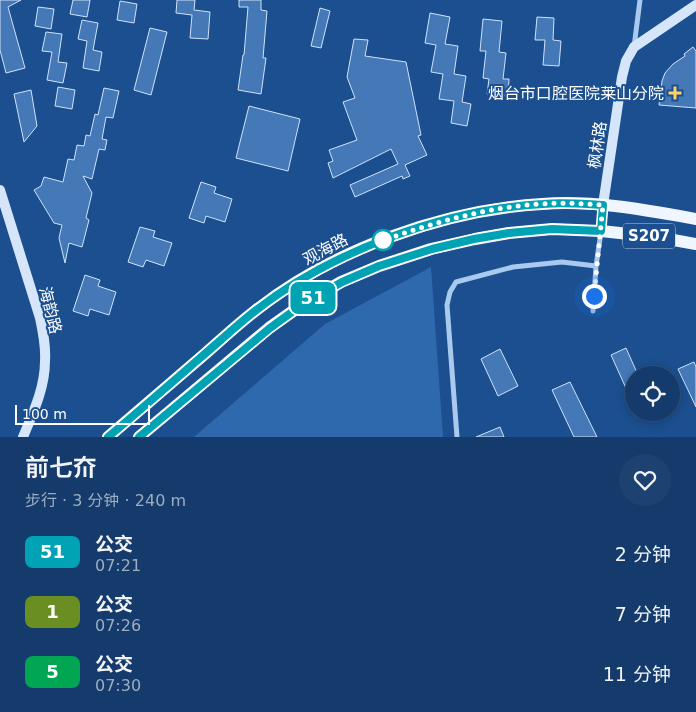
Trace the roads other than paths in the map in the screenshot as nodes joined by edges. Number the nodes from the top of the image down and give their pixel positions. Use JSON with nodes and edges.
{"nodes":[{"id":1,"x":640,"y":0,"type":"edge"},
{"id":2,"x":696,"y":5,"type":"edge"},
{"id":3,"x":634,"y":48,"type":"junction"},
{"id":4,"x":0,"y":190,"type":"edge"},
{"id":5,"x":603,"y":205,"type":"junction"},
{"id":6,"x":696,"y":219,"type":"edge"},
{"id":7,"x":601,"y":231,"type":"junction"},
{"id":8,"x":696,"y":244,"type":"edge"},
{"id":9,"x":596,"y":266,"type":"junction"},
{"id":10,"x":593,"y":312,"type":"dead end"},
{"id":11,"x":23,"y":437,"type":"edge"},
{"id":12,"x":108,"y":437,"type":"edge"},
{"id":13,"x":139,"y":437,"type":"edge"},
{"id":14,"x":457,"y":437,"type":"edge"}],
"edges":[{"from":1,"to":3,"type":"street"},
{"from":2,"to":3,"type":"street"},
{"from":3,"to":5,"type":"street","name":"枫林路"},
{"from":4,"to":11,"type":"street","name":"海韵路"},
{"from":5,"to":6,"type":"main road","name":"观海路","number":"S207"},
{"from":5,"to":7,"type":"street","name":"枫林路"},
{"from":5,"to":12,"type":"main road","name":"观海路","number":"S207"},
{"from":7,"to":8,"type":"main road","number":"S207"},
{"from":7,"to":9,"type":"street"},
{"from":7,"to":13,"type":"main road","number":"S207"},
{"from":9,"to":10,"type":"street"},
{"from":9,"to":14,"type":"street"}]}
